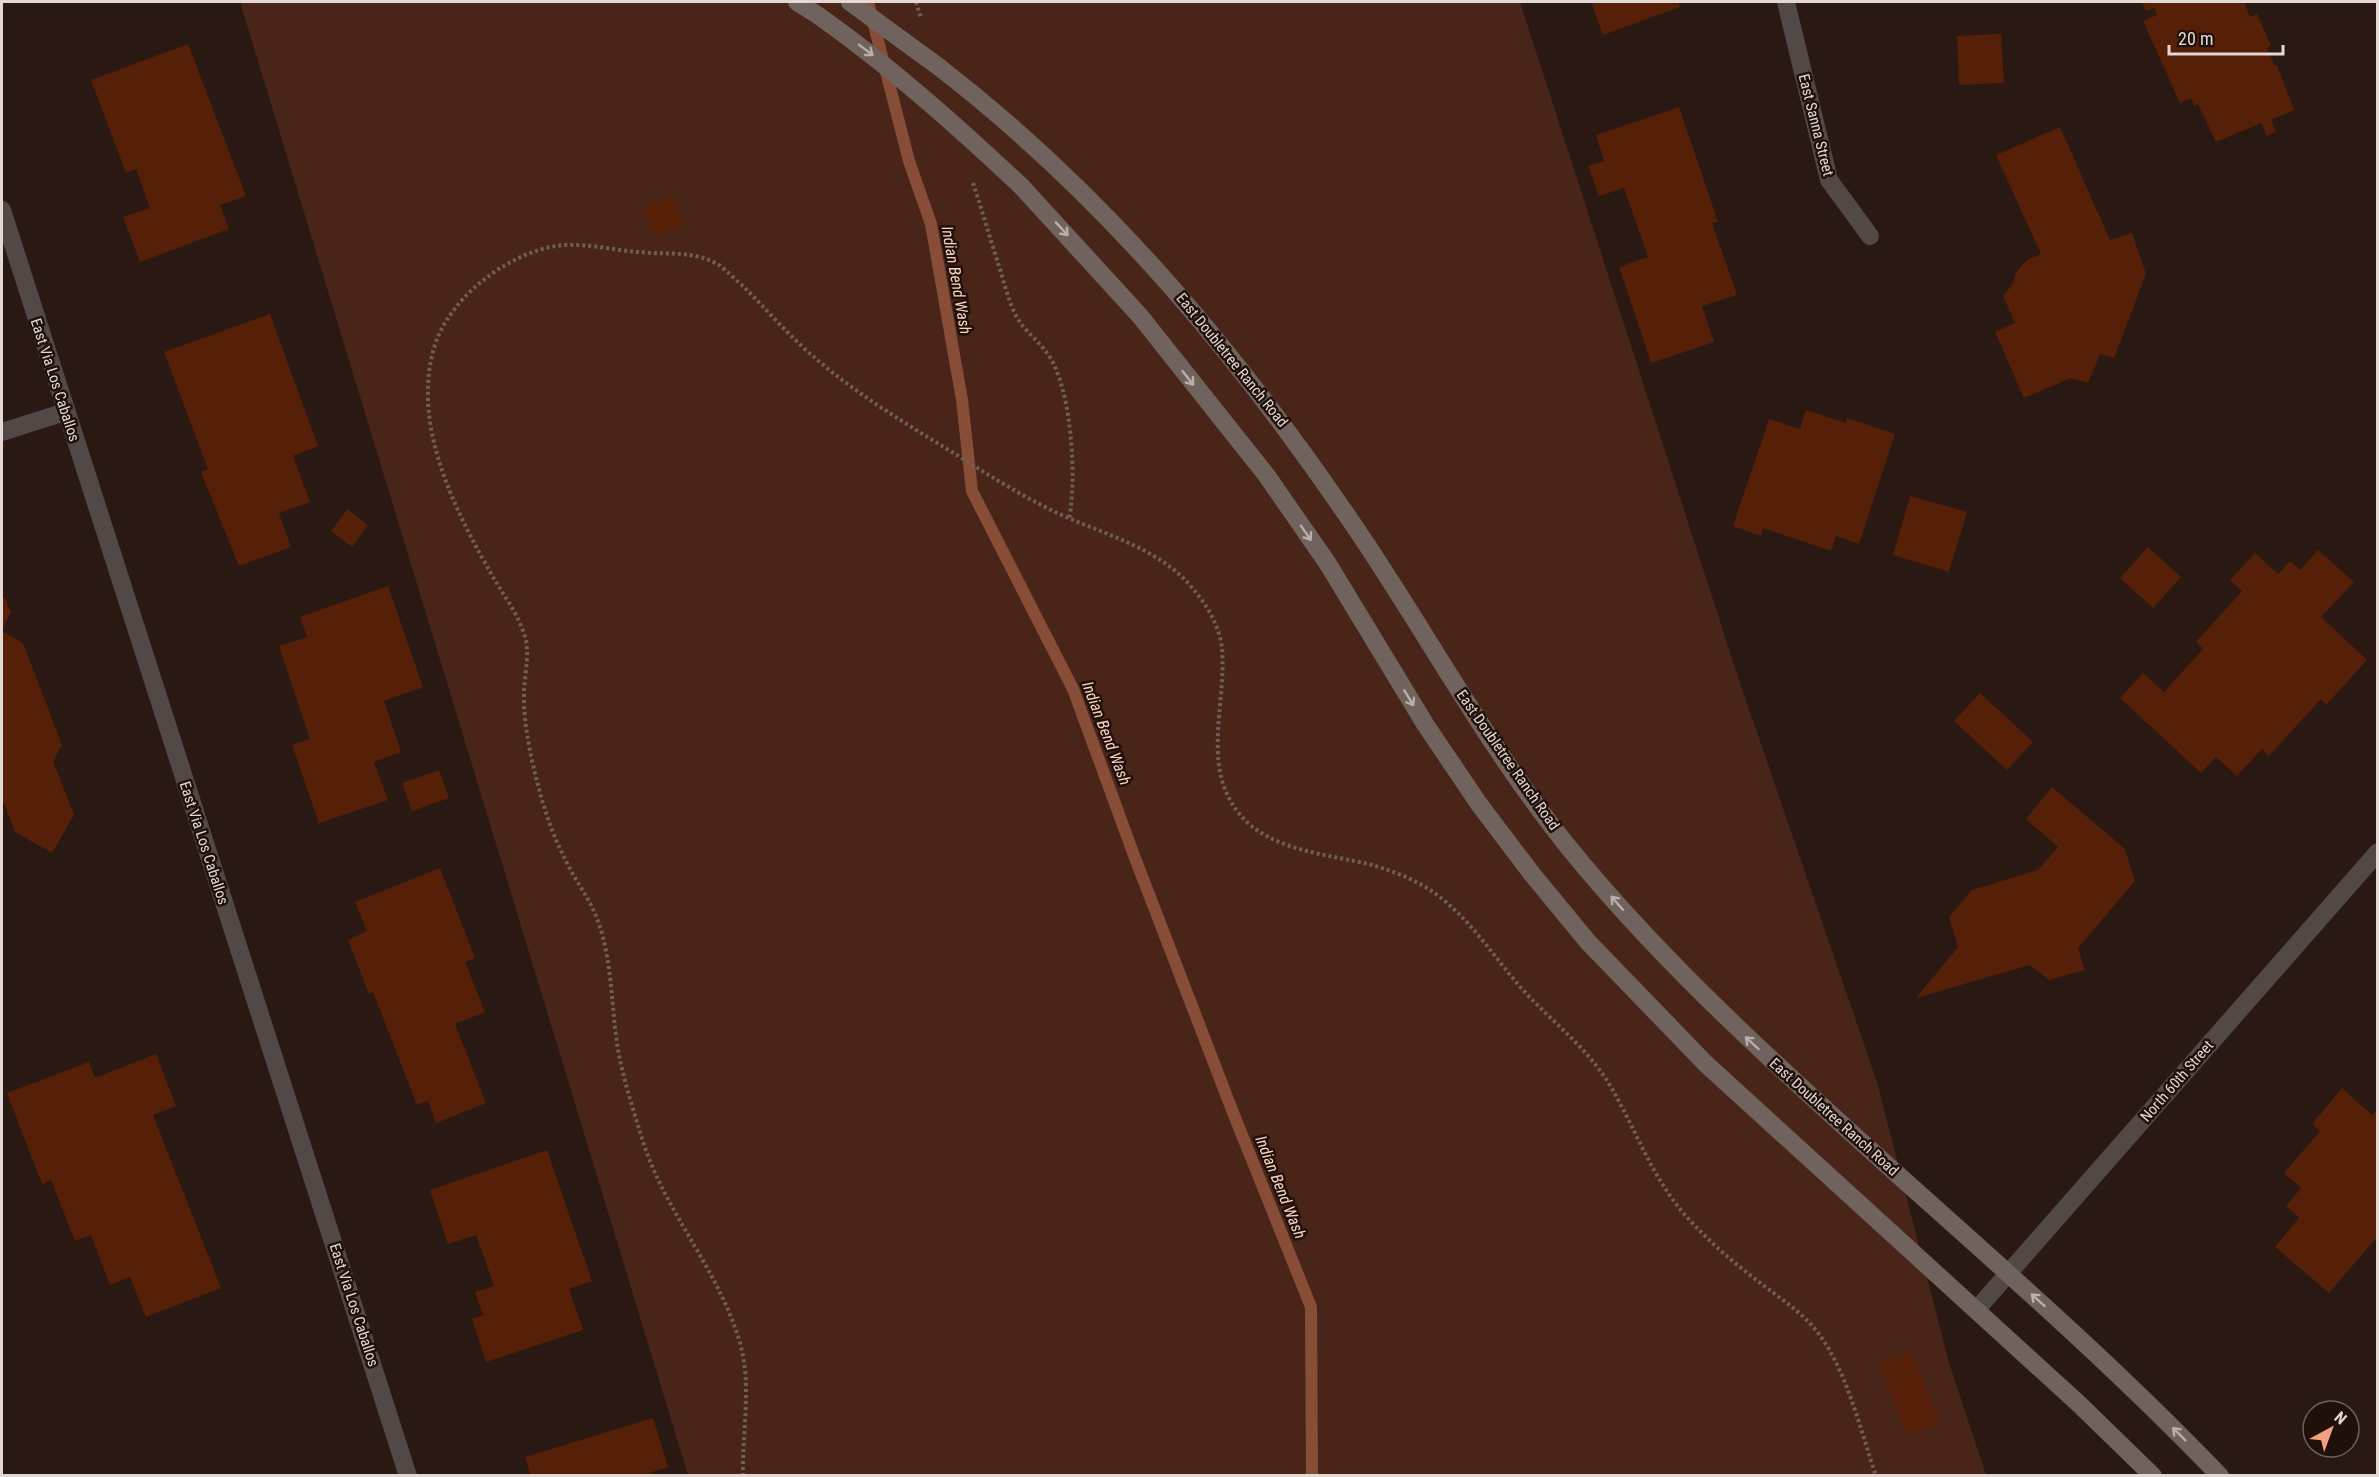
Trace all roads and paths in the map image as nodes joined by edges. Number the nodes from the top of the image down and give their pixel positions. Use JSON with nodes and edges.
{"nodes":[{"id":1,"x":797,"y":2,"type":"edge"},
{"id":2,"x":850,"y":2,"type":"edge"},
{"id":3,"x":916,"y":2,"type":"edge"},
{"id":4,"x":1786,"y":2,"type":"edge"},
{"id":5,"x":922,"y":21,"type":"dead end"},
{"id":6,"x":972,"y":179,"type":"dead end"},
{"id":7,"x":2,"y":210,"type":"edge"},
{"id":8,"x":1870,"y":236,"type":"dead end"},
{"id":9,"x":65,"y":412,"type":"junction"},
{"id":10,"x":2,"y":432,"type":"edge"},
{"id":11,"x":1069,"y":519,"type":"junction"},
{"id":12,"x":2378,"y":852,"type":"edge"},
{"id":13,"x":2008,"y":1273,"type":"junction"},
{"id":14,"x":1977,"y":1309,"type":"junction"},
{"id":15,"x":408,"y":1476,"type":"edge"},
{"id":16,"x":743,"y":1476,"type":"edge"},
{"id":17,"x":1876,"y":1476,"type":"edge"},
{"id":18,"x":2153,"y":1476,"type":"edge"},
{"id":19,"x":2220,"y":1476,"type":"edge"}],
"edges":[{"from":1,"to":14,"type":"main road","one_way":true,"bridge":true},
{"from":13,"to":2,"type":"main road","name":"East Doubletree Ranch Road","one_way":true,"bridge":true},
{"from":3,"to":5,"type":"path"},
{"from":4,"to":8,"type":"street","name":"East Sanna Street"},
{"from":6,"to":11,"type":"path"},
{"from":7,"to":9,"type":"street","name":"East Via Los Caballos"},
{"from":9,"to":10,"type":"street"},
{"from":9,"to":15,"type":"street","name":"East Via Los Caballos"},
{"from":11,"to":16,"type":"path"},
{"from":11,"to":17,"type":"path"},
{"from":12,"to":13,"type":"street","name":"North 60th Street"},
{"from":13,"to":14,"type":"street","name":"North 60th Street"},
{"from":19,"to":13,"type":"main road","name":"East Doubletree Ranch Road","one_way":true},
{"from":14,"to":18,"type":"main road"}]}
